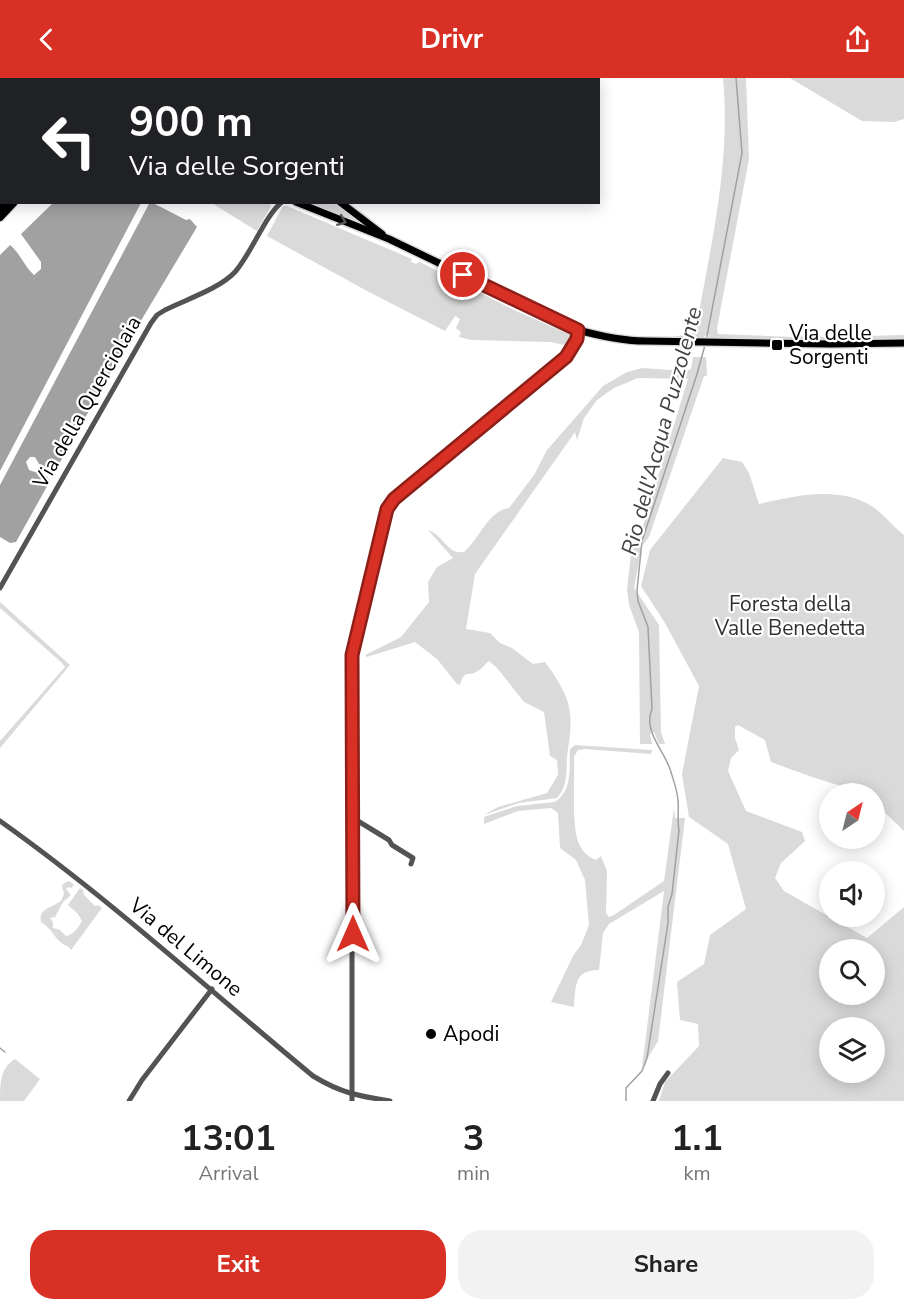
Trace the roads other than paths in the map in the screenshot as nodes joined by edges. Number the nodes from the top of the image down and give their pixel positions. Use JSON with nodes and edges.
{"nodes":[{"id":1,"x":12,"y":204,"type":"edge"},
{"id":2,"x":301,"y":204,"type":"edge"},
{"id":3,"x":343,"y":204,"type":"edge"},
{"id":4,"x":276,"y":205,"type":"edge"},
{"id":5,"x":0,"y":217,"type":"edge"},
{"id":6,"x":388,"y":239,"type":"junction"},
{"id":7,"x":578,"y":330,"type":"junction"},
{"id":8,"x":904,"y":343,"type":"edge"},
{"id":9,"x":0,"y":588,"type":"edge"},
{"id":10,"x":353,"y":818,"type":"junction"},
{"id":11,"x":0,"y":820,"type":"edge"},
{"id":12,"x":411,"y":864,"type":"dead end"},
{"id":13,"x":212,"y":989,"type":"junction"},
{"id":14,"x":668,"y":1073,"type":"dead end"},
{"id":15,"x":352,"y":1098,"type":"edge"},
{"id":16,"x":129,"y":1101,"type":"edge"},
{"id":17,"x":390,"y":1101,"type":"edge"},
{"id":18,"x":653,"y":1101,"type":"edge"}],
"edges":[{"from":1,"to":5,"type":"highway"},
{"from":2,"to":6,"type":"main road","one_way":true},
{"from":3,"to":6,"type":"main road"},
{"from":4,"to":9,"type":"street","name":"Via della Querciolaia"},
{"from":6,"to":7,"type":"main road"},
{"from":7,"to":8,"type":"main road"},
{"from":7,"to":10,"type":"street"},
{"from":10,"to":12,"type":"street"},
{"from":10,"to":15,"type":"street"},
{"from":11,"to":13,"type":"street","name":"Via del Limone"},
{"from":13,"to":15,"type":"street","name":"Via del Limone"},
{"from":13,"to":16,"type":"street"},
{"from":14,"to":18,"type":"street"},
{"from":15,"to":17,"type":"street","name":"Via del Limone"}]}
